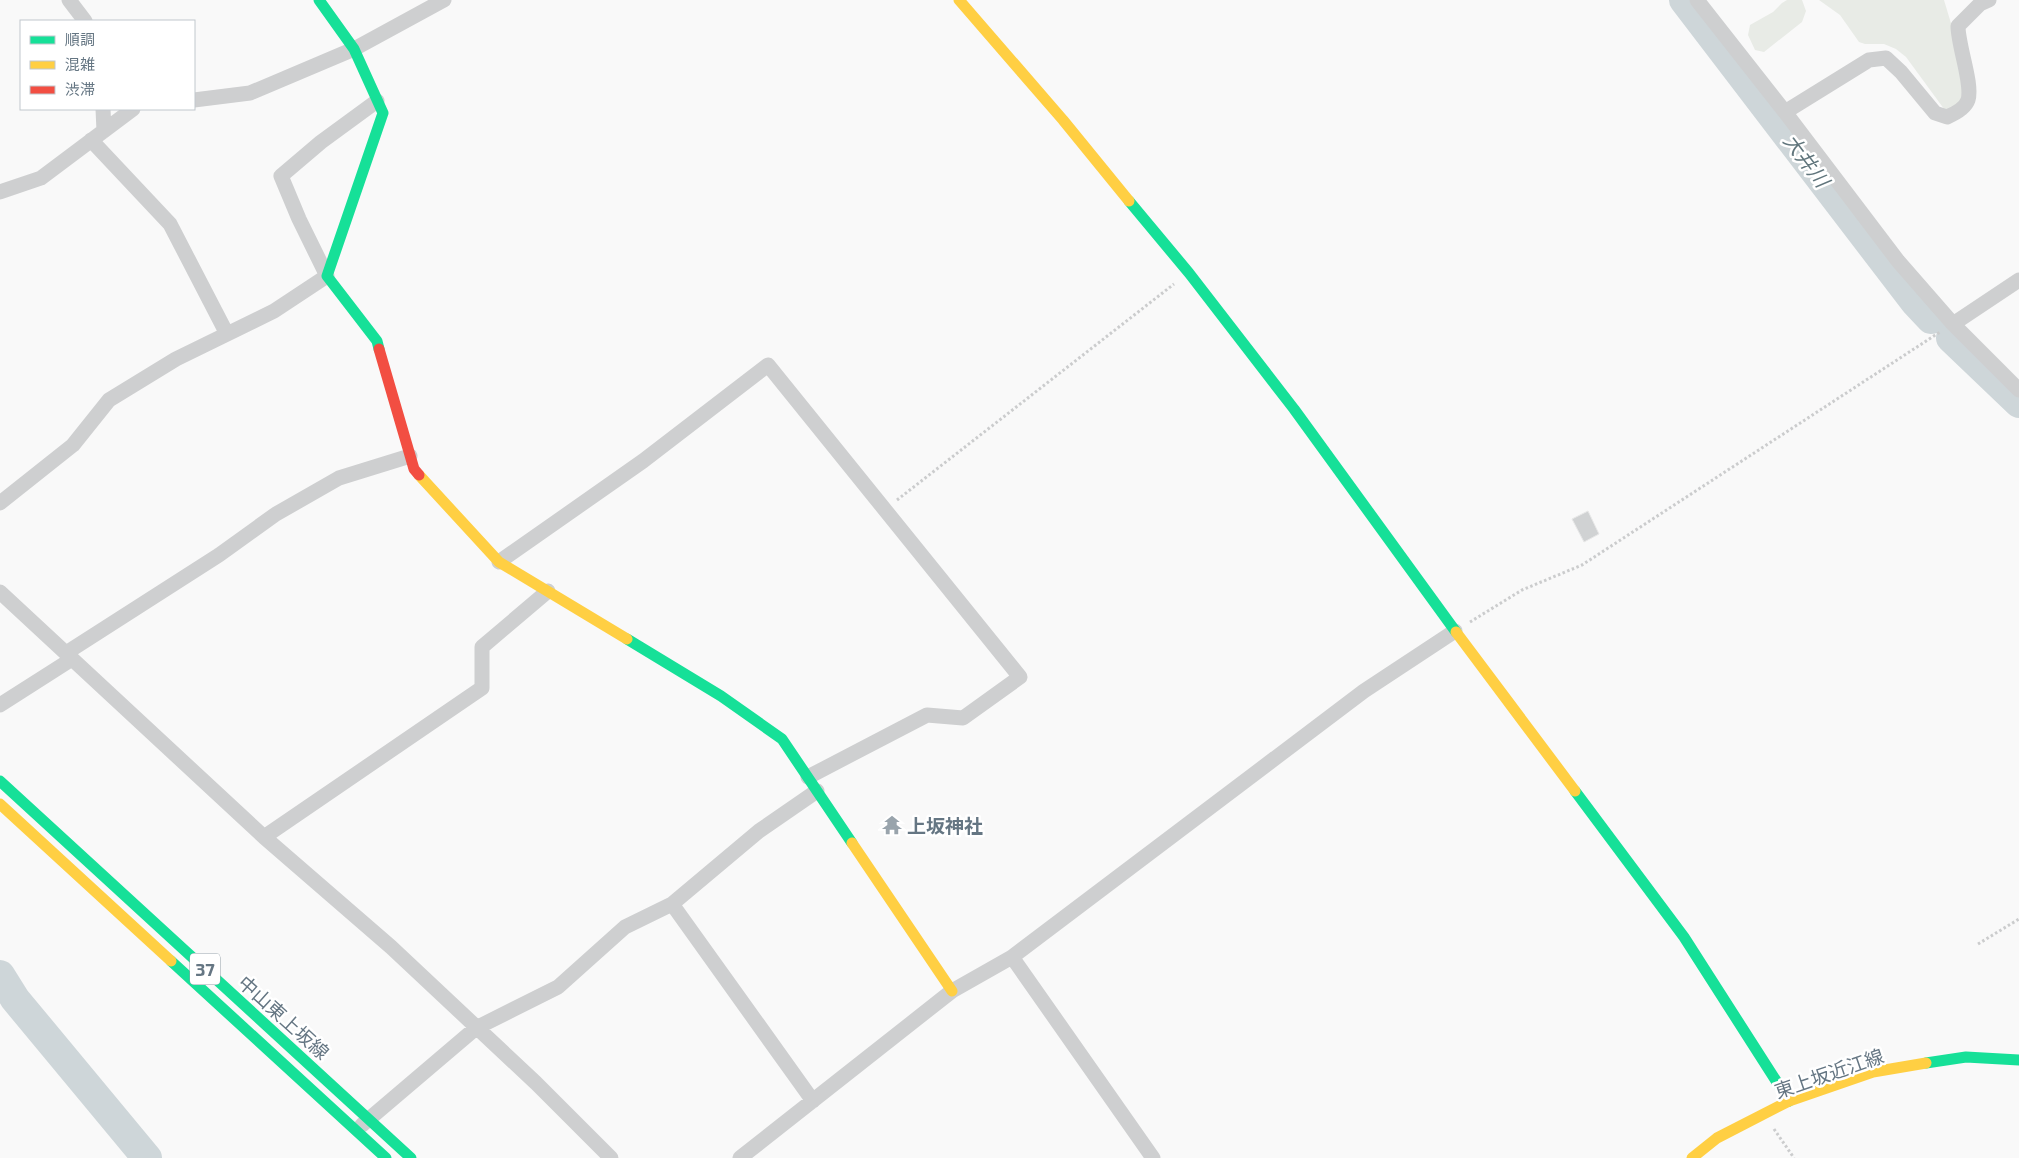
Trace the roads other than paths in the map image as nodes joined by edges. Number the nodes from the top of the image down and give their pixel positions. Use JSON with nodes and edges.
{"nodes":[{"id":1,"x":69,"y":0,"type":"edge"},
{"id":2,"x":319,"y":0,"type":"edge"},
{"id":3,"x":444,"y":0,"type":"edge"},
{"id":4,"x":959,"y":0,"type":"edge"},
{"id":5,"x":1697,"y":0,"type":"edge"},
{"id":6,"x":1989,"y":0,"type":"edge"},
{"id":7,"x":83,"y":20,"type":"edge"},
{"id":8,"x":354,"y":49,"type":"junction"},
{"id":9,"x":195,"y":100,"type":"edge"},
{"id":10,"x":377,"y":101,"type":"junction"},
{"id":11,"x":103,"y":110,"type":"edge"},
{"id":12,"x":132,"y":110,"type":"edge"},
{"id":13,"x":1785,"y":112,"type":"junction"},
{"id":14,"x":104,"y":130,"type":"junction"},
{"id":15,"x":91,"y":140,"type":"junction"},
{"id":16,"x":0,"y":192,"type":"edge"},
{"id":17,"x":327,"y":276,"type":"junction"},
{"id":18,"x":2019,"y":280,"type":"edge"},
{"id":19,"x":1953,"y":324,"type":"junction"},
{"id":20,"x":227,"y":334,"type":"junction"},
{"id":21,"x":2019,"y":390,"type":"edge"},
{"id":22,"x":410,"y":456,"type":"junction"},
{"id":23,"x":0,"y":503,"type":"edge"},
{"id":24,"x":499,"y":562,"type":"junction"},
{"id":25,"x":548,"y":591,"type":"junction"},
{"id":26,"x":0,"y":592,"type":"edge"},
{"id":27,"x":1455,"y":631,"type":"junction"},
{"id":28,"x":69,"y":656,"type":"junction"},
{"id":29,"x":0,"y":705,"type":"edge"},
{"id":30,"x":808,"y":777,"type":"junction"},
{"id":31,"x":0,"y":781,"type":"edge"},
{"id":32,"x":817,"y":791,"type":"junction"},
{"id":33,"x":0,"y":804,"type":"edge"},
{"id":34,"x":264,"y":837,"type":"junction"},
{"id":35,"x":672,"y":904,"type":"junction"},
{"id":36,"x":1012,"y":957,"type":"junction"},
{"id":37,"x":952,"y":990,"type":"junction"},
{"id":38,"x":476,"y":1028,"type":"junction"},
{"id":39,"x":2019,"y":1060,"type":"edge"},
{"id":40,"x":813,"y":1101,"type":"junction"},
{"id":41,"x":1789,"y":1101,"type":"junction"},
{"id":42,"x":369,"y":1119,"type":"junction"},
{"id":43,"x":356,"y":1130,"type":"junction"},
{"id":44,"x":386,"y":1158,"type":"edge"},
{"id":45,"x":411,"y":1158,"type":"edge"},
{"id":46,"x":610,"y":1158,"type":"edge"},
{"id":47,"x":740,"y":1158,"type":"edge"},
{"id":48,"x":1153,"y":1158,"type":"edge"},
{"id":49,"x":1692,"y":1158,"type":"edge"}],
"edges":[{"from":1,"to":7,"type":"street"},
{"from":2,"to":8,"type":"street"},
{"from":3,"to":8,"type":"street"},
{"from":4,"to":27,"type":"street"},
{"from":5,"to":13,"type":"street"},
{"from":6,"to":13,"type":"street"},
{"from":8,"to":9,"type":"street"},
{"from":8,"to":10,"type":"street"},
{"from":10,"to":17,"type":"street"},
{"from":10,"to":17,"type":"street"},
{"from":11,"to":14,"type":"street"},
{"from":12,"to":14,"type":"street"},
{"from":13,"to":19,"type":"street"},
{"from":14,"to":15,"type":"street"},
{"from":15,"to":16,"type":"street"},
{"from":15,"to":20,"type":"street"},
{"from":17,"to":20,"type":"street"},
{"from":17,"to":22,"type":"street"},
{"from":18,"to":19,"type":"street"},
{"from":19,"to":21,"type":"street"},
{"from":20,"to":23,"type":"street"},
{"from":22,"to":24,"type":"street"},
{"from":22,"to":28,"type":"street"},
{"from":24,"to":25,"type":"street"},
{"from":24,"to":30,"type":"street"},
{"from":25,"to":30,"type":"street"},
{"from":25,"to":34,"type":"street"},
{"from":26,"to":28,"type":"street"},
{"from":27,"to":36,"type":"street"},
{"from":27,"to":41,"type":"street"},
{"from":28,"to":29,"type":"street"},
{"from":28,"to":34,"type":"street"},
{"from":30,"to":32,"type":"street"},
{"from":31,"to":42,"type":"street","name":"中山東上坂線","number":"37"},
{"from":32,"to":35,"type":"street"},
{"from":32,"to":37,"type":"street"},
{"from":33,"to":43,"type":"street","name":"中山東上坂線","number":"37"},
{"from":34,"to":38,"type":"street"},
{"from":35,"to":38,"type":"street"},
{"from":35,"to":40,"type":"street"},
{"from":36,"to":37,"type":"street"},
{"from":36,"to":48,"type":"street"},
{"from":37,"to":40,"type":"street"},
{"from":38,"to":42,"type":"street"},
{"from":38,"to":46,"type":"street"},
{"from":39,"to":41,"type":"street","name":"東上坂近江線"},
{"from":40,"to":47,"type":"street"},
{"from":41,"to":49,"type":"street","name":"東上坂近江線"},
{"from":42,"to":43,"type":"street"},
{"from":42,"to":45,"type":"street","name":"中山東上坂線","number":"37"},
{"from":43,"to":44,"type":"street","name":"中山東上坂線","number":"37"}]}
